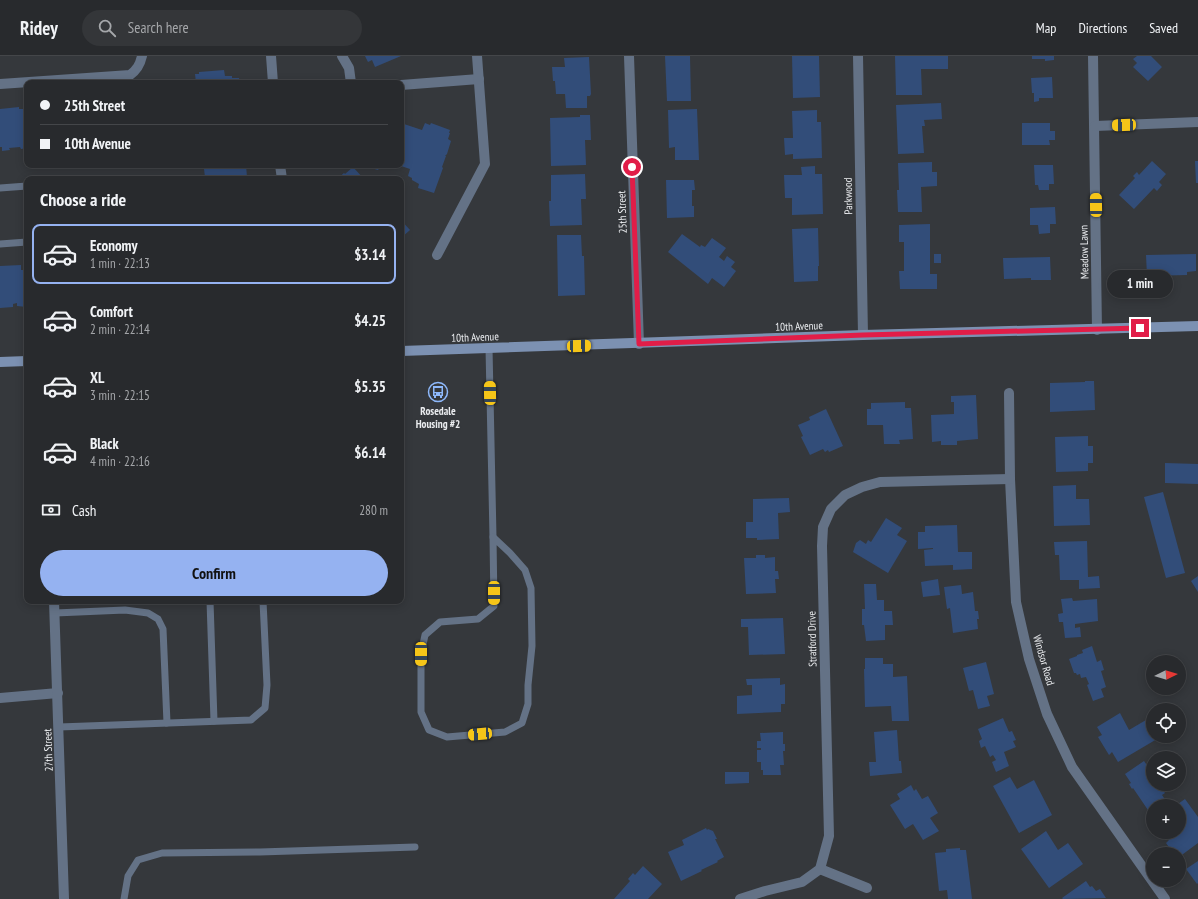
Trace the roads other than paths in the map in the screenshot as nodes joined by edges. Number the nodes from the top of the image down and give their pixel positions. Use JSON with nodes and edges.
{"nodes":[{"id":1,"x":142,"y":56,"type":"edge"},
{"id":2,"x":271,"y":56,"type":"edge"},
{"id":3,"x":342,"y":56,"type":"edge"},
{"id":4,"x":477,"y":56,"type":"edge"},
{"id":5,"x":628,"y":56,"type":"edge"},
{"id":6,"x":858,"y":56,"type":"edge"},
{"id":7,"x":1093,"y":56,"type":"edge"},
{"id":8,"x":479,"y":79,"type":"junction"},
{"id":9,"x":58,"y":80,"type":"edge"},
{"id":10,"x":273,"y":80,"type":"edge"},
{"id":11,"x":351,"y":80,"type":"edge"},
{"id":12,"x":24,"y":82,"type":"edge"},
{"id":13,"x":0,"y":84,"type":"edge"},
{"id":14,"x":404,"y":85,"type":"edge"},
{"id":15,"x":1198,"y":122,"type":"edge"},
{"id":16,"x":1095,"y":126,"type":"junction"},
{"id":17,"x":24,"y":186,"type":"edge"},
{"id":18,"x":0,"y":188,"type":"edge"},
{"id":19,"x":24,"y":242,"type":"edge"},
{"id":20,"x":0,"y":244,"type":"edge"},
{"id":21,"x":437,"y":255,"type":"dead end"},
{"id":22,"x":1198,"y":326,"type":"edge"},
{"id":23,"x":1097,"y":330,"type":"junction"},
{"id":24,"x":863,"y":335,"type":"junction"},
{"id":25,"x":639,"y":344,"type":"junction"},
{"id":26,"x":489,"y":348,"type":"junction"},
{"id":27,"x":404,"y":351,"type":"edge"},
{"id":28,"x":24,"y":361,"type":"edge"},
{"id":29,"x":0,"y":362,"type":"edge"},
{"id":30,"x":1009,"y":392,"type":"dead end"},
{"id":31,"x":1010,"y":479,"type":"junction"},
{"id":32,"x":493,"y":537,"type":"junction"},
{"id":33,"x":54,"y":604,"type":"edge"},
{"id":34,"x":210,"y":604,"type":"edge"},
{"id":35,"x":263,"y":604,"type":"edge"},
{"id":36,"x":55,"y":613,"type":"junction"},
{"id":37,"x":58,"y":693,"type":"junction"},
{"id":38,"x":0,"y":698,"type":"edge"},
{"id":39,"x":214,"y":721,"type":"junction"},
{"id":40,"x":167,"y":723,"type":"junction"},
{"id":41,"x":59,"y":727,"type":"junction"},
{"id":42,"x":415,"y":847,"type":"dead end"},
{"id":43,"x":820,"y":869,"type":"junction"},
{"id":44,"x":867,"y":888,"type":"dead end"},
{"id":45,"x":64,"y":899,"type":"edge"},
{"id":46,"x":124,"y":899,"type":"edge"},
{"id":47,"x":740,"y":899,"type":"edge"},
{"id":48,"x":1164,"y":899,"type":"edge"}],
"edges":[{"from":1,"to":9,"type":"street"},
{"from":2,"to":10,"type":"street"},
{"from":3,"to":11,"type":"street"},
{"from":4,"to":8,"type":"street"},
{"from":5,"to":25,"type":"street","name":"25th Street"},
{"from":6,"to":24,"type":"street","name":"Parkwood"},
{"from":7,"to":16,"type":"street","name":"Meadow Lawn"},
{"from":8,"to":14,"type":"street"},
{"from":8,"to":21,"type":"street"},
{"from":12,"to":13,"type":"street"},
{"from":15,"to":16,"type":"street"},
{"from":16,"to":23,"type":"street","name":"Meadow Lawn"},
{"from":17,"to":18,"type":"lane"},
{"from":19,"to":20,"type":"lane"},
{"from":22,"to":23,"type":"main road","name":"10th Avenue"},
{"from":23,"to":24,"type":"main road","name":"10th Avenue"},
{"from":24,"to":25,"type":"main road","name":"10th Avenue"},
{"from":25,"to":26,"type":"main road","name":"10th Avenue"},
{"from":26,"to":27,"type":"main road","name":"10th Avenue"},
{"from":26,"to":32,"type":"lane"},
{"from":28,"to":29,"type":"main road"},
{"from":30,"to":31,"type":"street","name":"Windsor Road"},
{"from":31,"to":43,"type":"street","name":"Stratford Drive"},
{"from":31,"to":48,"type":"street","name":"Windsor Road"},
{"from":32,"to":32,"type":"lane"},
{"from":33,"to":36,"type":"street","name":"27th Street"},
{"from":34,"to":39,"type":"lane"},
{"from":35,"to":39,"type":"lane"},
{"from":36,"to":37,"type":"street","name":"27th Street"},
{"from":36,"to":40,"type":"lane"},
{"from":37,"to":38,"type":"street"},
{"from":37,"to":41,"type":"street","name":"27th Street"},
{"from":39,"to":40,"type":"lane"},
{"from":40,"to":41,"type":"lane"},
{"from":41,"to":45,"type":"street","name":"27th Street"},
{"from":42,"to":46,"type":"lane"},
{"from":43,"to":44,"type":"street"},
{"from":43,"to":47,"type":"street"}]}
